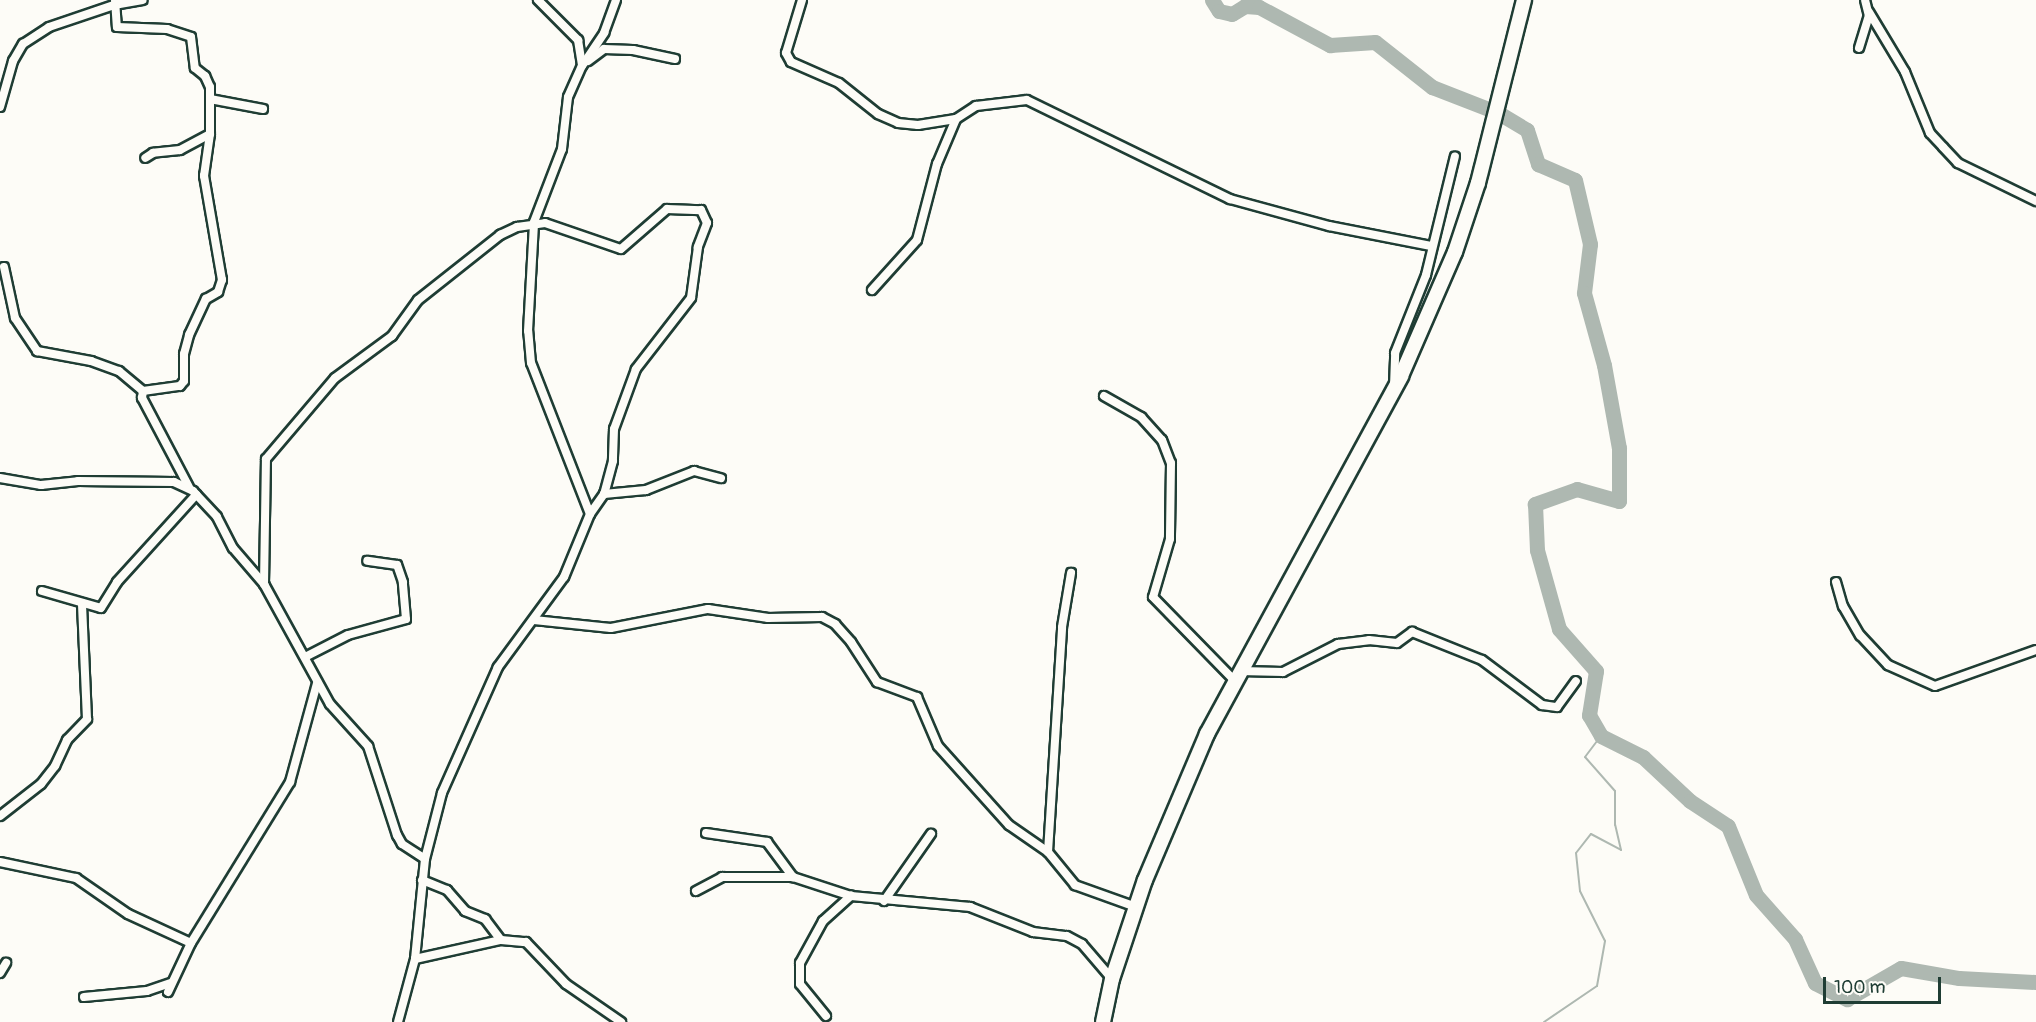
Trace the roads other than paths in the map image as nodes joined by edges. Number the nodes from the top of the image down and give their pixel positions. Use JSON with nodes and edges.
{"nodes":[{"id":1,"x":143,"y":0,"type":"edge"},
{"id":2,"x":538,"y":0,"type":"edge"},
{"id":3,"x":616,"y":0,"type":"edge"},
{"id":4,"x":802,"y":0,"type":"edge"},
{"id":5,"x":1524,"y":0,"type":"edge"},
{"id":6,"x":1865,"y":0,"type":"edge"},
{"id":7,"x":115,"y":2,"type":"edge"},
{"id":8,"x":1869,"y":12,"type":"junction"},
{"id":9,"x":1859,"y":48,"type":"dead end"},
{"id":10,"x":675,"y":59,"type":"dead end"},
{"id":11,"x":582,"y":66,"type":"junction"},
{"id":12,"x":210,"y":99,"type":"junction"},
{"id":13,"x":0,"y":107,"type":"edge"},
{"id":14,"x":263,"y":109,"type":"dead end"},
{"id":15,"x":956,"y":119,"type":"junction"},
{"id":16,"x":210,"y":134,"type":"junction"},
{"id":17,"x":1455,"y":156,"type":"dead end"},
{"id":18,"x":145,"y":158,"type":"dead end"},
{"id":19,"x":2036,"y":201,"type":"edge"},
{"id":20,"x":534,"y":222,"type":"junction"},
{"id":21,"x":1431,"y":246,"type":"junction"},
{"id":22,"x":4,"y":267,"type":"dead end"},
{"id":23,"x":872,"y":290,"type":"dead end"},
{"id":24,"x":1394,"y":390,"type":"junction"},
{"id":25,"x":143,"y":391,"type":"junction"},
{"id":26,"x":1104,"y":396,"type":"dead end"},
{"id":27,"x":0,"y":478,"type":"edge"},
{"id":28,"x":721,"y":478,"type":"dead end"},
{"id":29,"x":193,"y":492,"type":"junction"},
{"id":30,"x":604,"y":494,"type":"junction"},
{"id":31,"x":590,"y":514,"type":"junction"},
{"id":32,"x":367,"y":561,"type":"dead end"},
{"id":33,"x":1071,"y":573,"type":"dead end"},
{"id":34,"x":1836,"y":582,"type":"dead end"},
{"id":35,"x":264,"y":584,"type":"junction"},
{"id":36,"x":42,"y":591,"type":"dead end"},
{"id":37,"x":82,"y":603,"type":"junction"},
{"id":38,"x":534,"y":620,"type":"junction"},
{"id":39,"x":2036,"y":650,"type":"edge"},
{"id":40,"x":304,"y":657,"type":"junction"},
{"id":41,"x":1237,"y":676,"type":"junction"},
{"id":42,"x":1576,"y":681,"type":"dead end"},
{"id":43,"x":317,"y":683,"type":"junction"},
{"id":44,"x":0,"y":816,"type":"edge"},
{"id":45,"x":706,"y":833,"type":"dead end"},
{"id":46,"x":931,"y":834,"type":"dead end"},
{"id":47,"x":1048,"y":852,"type":"junction"},
{"id":48,"x":425,"y":859,"type":"junction"},
{"id":49,"x":0,"y":862,"type":"edge"},
{"id":50,"x":793,"y":877,"type":"junction"},
{"id":51,"x":422,"y":880,"type":"junction"},
{"id":52,"x":696,"y":891,"type":"dead end"},
{"id":53,"x":850,"y":896,"type":"junction"},
{"id":54,"x":884,"y":901,"type":"junction"},
{"id":55,"x":1136,"y":907,"type":"junction"},
{"id":56,"x":501,"y":940,"type":"junction"},
{"id":57,"x":191,"y":943,"type":"junction"},
{"id":58,"x":415,"y":959,"type":"junction"},
{"id":59,"x":6,"y":963,"type":"dead end"},
{"id":60,"x":0,"y":973,"type":"edge"},
{"id":61,"x":1113,"y":980,"type":"junction"},
{"id":62,"x":171,"y":983,"type":"junction"},
{"id":63,"x":168,"y":992,"type":"dead end"},
{"id":64,"x":84,"y":997,"type":"dead end"},
{"id":65,"x":826,"y":1016,"type":"dead end"},
{"id":66,"x":398,"y":1022,"type":"edge"},
{"id":67,"x":621,"y":1022,"type":"edge"},
{"id":68,"x":1103,"y":1022,"type":"edge"}],
"edges":[{"from":1,"to":7,"type":"street"},
{"from":2,"to":11,"type":"street"},
{"from":3,"to":11,"type":"street"},
{"from":4,"to":15,"type":"street"},
{"from":5,"to":24,"type":"highway"},
{"from":6,"to":8,"type":"street"},
{"from":7,"to":12,"type":"street"},
{"from":7,"to":13,"type":"street"},
{"from":8,"to":9,"type":"street"},
{"from":8,"to":19,"type":"street"},
{"from":10,"to":11,"type":"street"},
{"from":11,"to":20,"type":"street"},
{"from":12,"to":14,"type":"street"},
{"from":12,"to":16,"type":"street"},
{"from":15,"to":21,"type":"street"},
{"from":15,"to":23,"type":"street"},
{"from":16,"to":18,"type":"street"},
{"from":16,"to":25,"type":"street"},
{"from":17,"to":21,"type":"street"},
{"from":20,"to":30,"type":"street"},
{"from":20,"to":31,"type":"street"},
{"from":20,"to":35,"type":"street"},
{"from":21,"to":24,"type":"street"},
{"from":22,"to":25,"type":"street"},
{"from":24,"to":41,"type":"highway"},
{"from":25,"to":29,"type":"street"},
{"from":26,"to":41,"type":"street"},
{"from":27,"to":29,"type":"street"},
{"from":28,"to":30,"type":"street"},
{"from":29,"to":35,"type":"street"},
{"from":29,"to":37,"type":"street"},
{"from":30,"to":31,"type":"street"},
{"from":31,"to":38,"type":"street"},
{"from":32,"to":40,"type":"street"},
{"from":33,"to":47,"type":"street"},
{"from":34,"to":39,"type":"street"},
{"from":35,"to":40,"type":"street"},
{"from":36,"to":37,"type":"street"},
{"from":37,"to":44,"type":"street"},
{"from":38,"to":47,"type":"street"},
{"from":38,"to":48,"type":"street"},
{"from":40,"to":43,"type":"street"},
{"from":41,"to":42,"type":"street"},
{"from":41,"to":55,"type":"highway"},
{"from":43,"to":48,"type":"street"},
{"from":43,"to":57,"type":"street"},
{"from":45,"to":50,"type":"street"},
{"from":46,"to":54,"type":"street"},
{"from":47,"to":55,"type":"street"},
{"from":48,"to":51,"type":"street"},
{"from":49,"to":57,"type":"street"},
{"from":50,"to":52,"type":"street"},
{"from":50,"to":53,"type":"street"},
{"from":51,"to":56,"type":"street"},
{"from":51,"to":58,"type":"street"},
{"from":53,"to":54,"type":"street"},
{"from":53,"to":65,"type":"street"},
{"from":54,"to":61,"type":"street"},
{"from":55,"to":61,"type":"highway"},
{"from":56,"to":58,"type":"street"},
{"from":56,"to":67,"type":"street"},
{"from":57,"to":62,"type":"street"},
{"from":58,"to":66,"type":"street"},
{"from":59,"to":60,"type":"street"},
{"from":61,"to":68,"type":"highway"},
{"from":62,"to":63,"type":"street"},
{"from":62,"to":64,"type":"street"}]}
